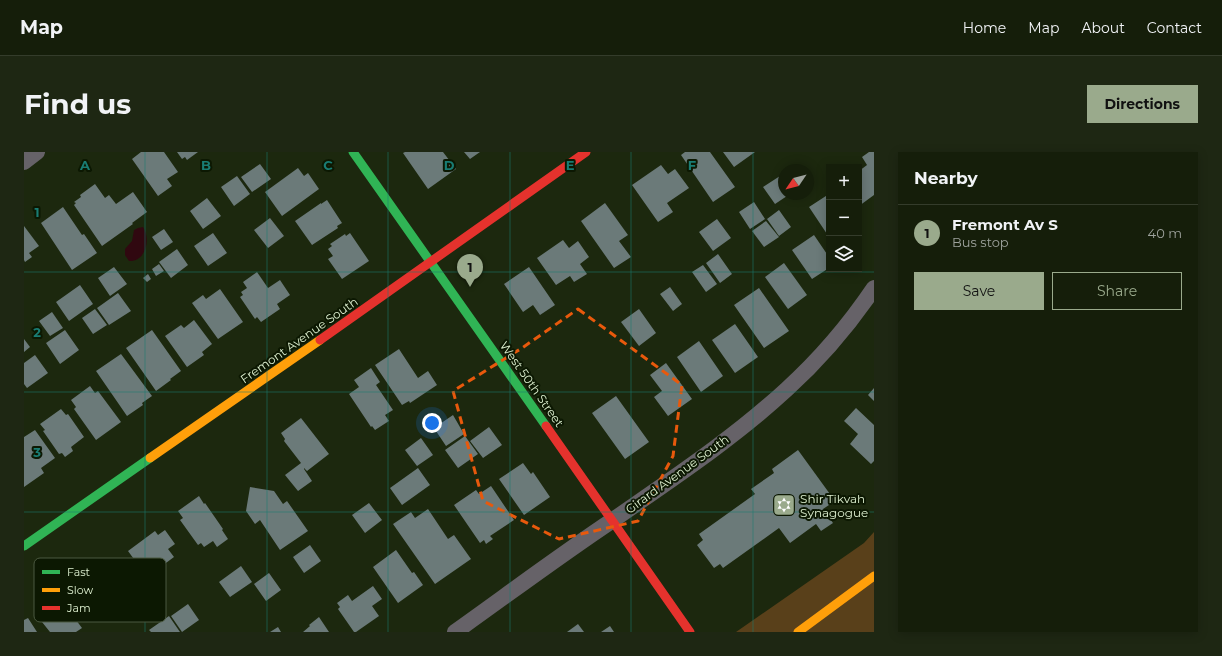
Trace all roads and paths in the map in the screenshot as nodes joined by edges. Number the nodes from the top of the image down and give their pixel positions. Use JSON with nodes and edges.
{"nodes":[{"id":1,"x":38,"y":152,"type":"edge"},
{"id":2,"x":353,"y":152,"type":"edge"},
{"id":3,"x":586,"y":152,"type":"edge"},
{"id":4,"x":24,"y":162,"type":"edge"},
{"id":5,"x":430,"y":263,"type":"junction"},
{"id":6,"x":874,"y":288,"type":"edge"},
{"id":7,"x":612,"y":520,"type":"junction"},
{"id":8,"x":24,"y":546,"type":"edge"},
{"id":9,"x":874,"y":576,"type":"edge"},
{"id":10,"x":455,"y":632,"type":"edge"},
{"id":11,"x":690,"y":632,"type":"edge"},
{"id":12,"x":798,"y":632,"type":"edge"}],
"edges":[{"from":1,"to":4,"type":"street"},
{"from":2,"to":5,"type":"street","name":"West 50th Street"},
{"from":3,"to":5,"type":"street","name":"Fremont Avenue South"},
{"from":5,"to":7,"type":"street","name":"West 50th Street"},
{"from":5,"to":8,"type":"street","name":"Fremont Avenue South"},
{"from":6,"to":7,"type":"street","name":"Girard Avenue South"},
{"from":7,"to":10,"type":"street","name":"Girard Avenue South"},
{"from":7,"to":11,"type":"street","name":"West 50th Street"},
{"from":9,"to":12,"type":"street"}]}
